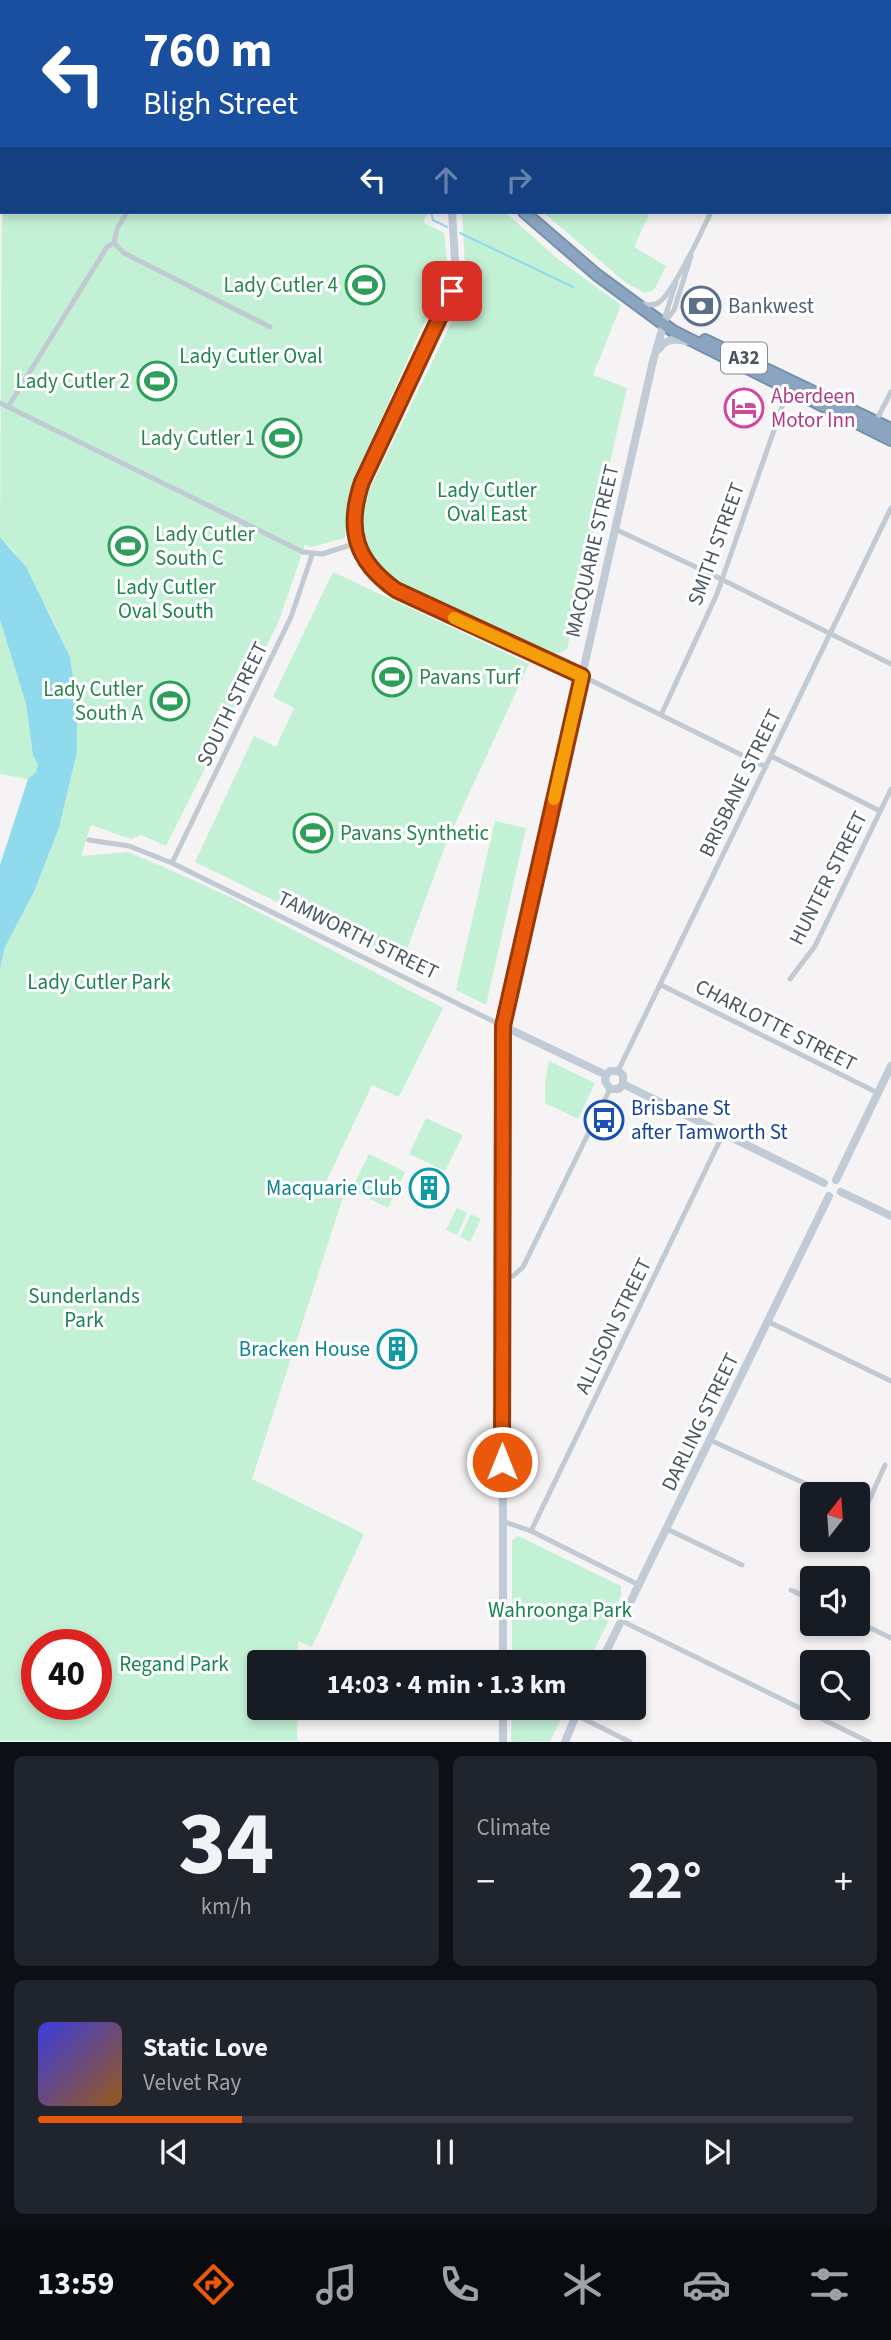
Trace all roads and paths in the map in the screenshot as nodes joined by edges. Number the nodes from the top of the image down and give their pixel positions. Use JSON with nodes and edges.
{"nodes":[{"id":1,"x":126,"y":214,"type":"edge"},
{"id":2,"x":452,"y":214,"type":"edge"},
{"id":3,"x":526,"y":214,"type":"edge"},
{"id":4,"x":710,"y":214,"type":"edge"},
{"id":5,"x":114,"y":243,"type":"junction"},
{"id":6,"x":692,"y":253,"type":"junction"},
{"id":7,"x":682,"y":267,"type":"junction"},
{"id":8,"x":628,"y":299,"type":"junction"},
{"id":9,"x":664,"y":323,"type":"junction"},
{"id":10,"x":270,"y":327,"type":"dead end"},
{"id":11,"x":698,"y":344,"type":"junction"},
{"id":12,"x":653,"y":361,"type":"junction"},
{"id":13,"x":789,"y":385,"type":"junction"},
{"id":14,"x":891,"y":392,"type":"edge"},
{"id":15,"x":0,"y":403,"type":"edge"},
{"id":16,"x":8,"y":407,"type":"junction"},
{"id":17,"x":874,"y":426,"type":"junction"},
{"id":18,"x":891,"y":429,"type":"edge"},
{"id":19,"x":891,"y":440,"type":"edge"},
{"id":20,"x":891,"y":508,"type":"edge"},
{"id":21,"x":615,"y":529,"type":"junction"},
{"id":22,"x":357,"y":543,"type":"junction"},
{"id":23,"x":312,"y":555,"type":"junction"},
{"id":24,"x":722,"y":579,"type":"junction"},
{"id":25,"x":830,"y":633,"type":"junction"},
{"id":26,"x":891,"y":664,"type":"edge"},
{"id":27,"x":582,"y":676,"type":"junction"},
{"id":28,"x":661,"y":715,"type":"junction"},
{"id":29,"x":771,"y":756,"type":"junction"},
{"id":30,"x":766,"y":766,"type":"junction"},
{"id":31,"x":891,"y":789,"type":"edge"},
{"id":32,"x":880,"y":811,"type":"junction"},
{"id":33,"x":89,"y":841,"type":"dead end"},
{"id":34,"x":172,"y":863,"type":"junction"},
{"id":35,"x":790,"y":979,"type":"dead end"},
{"id":36,"x":661,"y":985,"type":"junction"},
{"id":37,"x":503,"y":1026,"type":"junction"},
{"id":38,"x":891,"y":1066,"type":"edge"},
{"id":39,"x":618,"y":1071,"type":"junction"},
{"id":40,"x":606,"y":1075,"type":"junction"},
{"id":41,"x":623,"y":1084,"type":"junction"},
{"id":42,"x":610,"y":1088,"type":"junction"},
{"id":43,"x":878,"y":1093,"type":"junction"},
{"id":44,"x":723,"y":1134,"type":"junction"},
{"id":45,"x":836,"y":1180,"type":"junction"},
{"id":46,"x":824,"y":1184,"type":"junction"},
{"id":47,"x":841,"y":1192,"type":"junction"},
{"id":48,"x":828,"y":1196,"type":"junction"},
{"id":49,"x":891,"y":1216,"type":"edge"},
{"id":50,"x":501,"y":1277,"type":"junction"},
{"id":51,"x":767,"y":1321,"type":"junction"},
{"id":52,"x":891,"y":1381,"type":"edge"},
{"id":53,"x":710,"y":1440,"type":"junction"},
{"id":54,"x":885,"y":1465,"type":"dead end"},
{"id":55,"x":802,"y":1482,"type":"edge"},
{"id":56,"x":870,"y":1499,"type":"edge"},
{"id":57,"x":502,"y":1521,"type":"junction"},
{"id":58,"x":667,"y":1529,"type":"junction"},
{"id":59,"x":531,"y":1531,"type":"junction"},
{"id":60,"x":742,"y":1565,"type":"dead end"},
{"id":61,"x":640,"y":1585,"type":"junction"},
{"id":62,"x":792,"y":1590,"type":"dead end"},
{"id":63,"x":800,"y":1594,"type":"edge"},
{"id":64,"x":622,"y":1621,"type":"junction"},
{"id":65,"x":870,"y":1628,"type":"edge"},
{"id":66,"x":891,"y":1638,"type":"edge"},
{"id":67,"x":503,"y":1650,"type":"edge"},
{"id":68,"x":607,"y":1650,"type":"edge"},
{"id":69,"x":503,"y":1720,"type":"edge"},
{"id":70,"x":574,"y":1720,"type":"edge"},
{"id":71,"x":592,"y":1720,"type":"edge"},
{"id":72,"x":503,"y":1741,"type":"edge"},
{"id":73,"x":565,"y":1741,"type":"edge"},
{"id":74,"x":630,"y":1741,"type":"edge"},
{"id":75,"x":869,"y":1741,"type":"edge"}],
"edges":[{"from":1,"to":5,"type":"street"},
{"from":2,"to":22,"type":"street"},
{"from":3,"to":8,"type":"highway","number":"A32"},
{"from":4,"to":6,"type":"street","name":"MACQUARIE STREET"},
{"from":5,"to":10,"type":"street"},
{"from":5,"to":16,"type":"street"},
{"from":6,"to":7,"type":"street","name":"MACQUARIE STREET"},
{"from":6,"to":9,"type":"street","name":"MACQUARIE STREET"},
{"from":7,"to":8,"type":"street","name":"MACQUARIE STREET"},
{"from":7,"to":9,"type":"street","name":"MACQUARIE STREET"},
{"from":8,"to":9,"type":"highway","number":"A32"},
{"from":9,"to":11,"type":"highway","number":"A32"},
{"from":9,"to":12,"type":"street","name":"MACQUARIE STREET"},
{"from":9,"to":13,"type":"highway","number":"A32"},
{"from":11,"to":12,"type":"street"},
{"from":11,"to":13,"type":"highway","number":"A32"},
{"from":12,"to":21,"type":"street","name":"MACQUARIE STREET"},
{"from":13,"to":17,"type":"highway","number":"A32"},
{"from":13,"to":24,"type":"street","name":"SMITH STREET"},
{"from":14,"to":17,"type":"street"},
{"from":15,"to":16,"type":"street"},
{"from":16,"to":23,"type":"street"},
{"from":17,"to":18,"type":"highway","number":"A32"},
{"from":17,"to":19,"type":"highway","number":"A32"},
{"from":20,"to":25,"type":"street","name":"BRISBANE STREET"},
{"from":21,"to":24,"type":"street"},
{"from":21,"to":27,"type":"street","name":"MACQUARIE STREET"},
{"from":22,"to":23,"type":"street"},
{"from":22,"to":27,"type":"street"},
{"from":23,"to":34,"type":"street","name":"SOUTH STREET"},
{"from":24,"to":25,"type":"street"},
{"from":24,"to":28,"type":"street","name":"SMITH STREET"},
{"from":25,"to":26,"type":"street"},
{"from":25,"to":29,"type":"street","name":"BRISBANE STREET"},
{"from":27,"to":28,"type":"street"},
{"from":27,"to":37,"type":"street","name":"MACQUARIE STREET"},
{"from":28,"to":30,"type":"street"},
{"from":29,"to":30,"type":"street","name":"BRISBANE STREET"},
{"from":29,"to":32,"type":"street"},
{"from":30,"to":36,"type":"street","name":"BRISBANE STREET"},
{"from":31,"to":32,"type":"street","name":"HUNTER STREET"},
{"from":32,"to":35,"type":"street","name":"HUNTER STREET"},
{"from":33,"to":34,"type":"street","name":"TAMWORTH STREET"},
{"from":34,"to":37,"type":"street","name":"TAMWORTH STREET"},
{"from":36,"to":39,"type":"street","name":"BRISBANE STREET"},
{"from":36,"to":43,"type":"street","name":"CHARLOTTE STREET"},
{"from":37,"to":40,"type":"street","name":"TAMWORTH STREET"},
{"from":37,"to":50,"type":"street","name":"MACQUARIE STREET"},
{"from":38,"to":43,"type":"street"},
{"from":39,"to":40,"type":"street"},
{"from":39,"to":41,"type":"street"},
{"from":40,"to":42,"type":"street"},
{"from":41,"to":42,"type":"street"},
{"from":41,"to":44,"type":"street"},
{"from":42,"to":50,"type":"street"},
{"from":43,"to":45,"type":"street"},
{"from":44,"to":46,"type":"street"},
{"from":44,"to":59,"type":"street","name":"ALLISON STREET"},
{"from":45,"to":46,"type":"street"},
{"from":45,"to":47,"type":"street"},
{"from":46,"to":48,"type":"street"},
{"from":47,"to":48,"type":"street"},
{"from":47,"to":49,"type":"street"},
{"from":48,"to":51,"type":"street","name":"DARLING STREET"},
{"from":50,"to":57,"type":"street","name":"MACQUARIE STREET"},
{"from":51,"to":52,"type":"street"},
{"from":51,"to":53,"type":"street","name":"DARLING STREET"},
{"from":53,"to":55,"type":"street"},
{"from":53,"to":58,"type":"street","name":"DARLING STREET"},
{"from":54,"to":56,"type":"street"},
{"from":57,"to":59,"type":"street"},
{"from":57,"to":67,"type":"street","name":"MACQUARIE STREET"},
{"from":58,"to":60,"type":"street"},
{"from":58,"to":61,"type":"street","name":"DARLING STREET"},
{"from":59,"to":61,"type":"street"},
{"from":61,"to":64,"type":"street","name":"DARLING STREET"},
{"from":62,"to":63,"type":"street"},
{"from":64,"to":68,"type":"street","name":"DARLING STREET"},
{"from":64,"to":75,"type":"street"},
{"from":65,"to":66,"type":"street"},
{"from":69,"to":72,"type":"street"},
{"from":70,"to":73,"type":"street"},
{"from":71,"to":74,"type":"street"}]}
